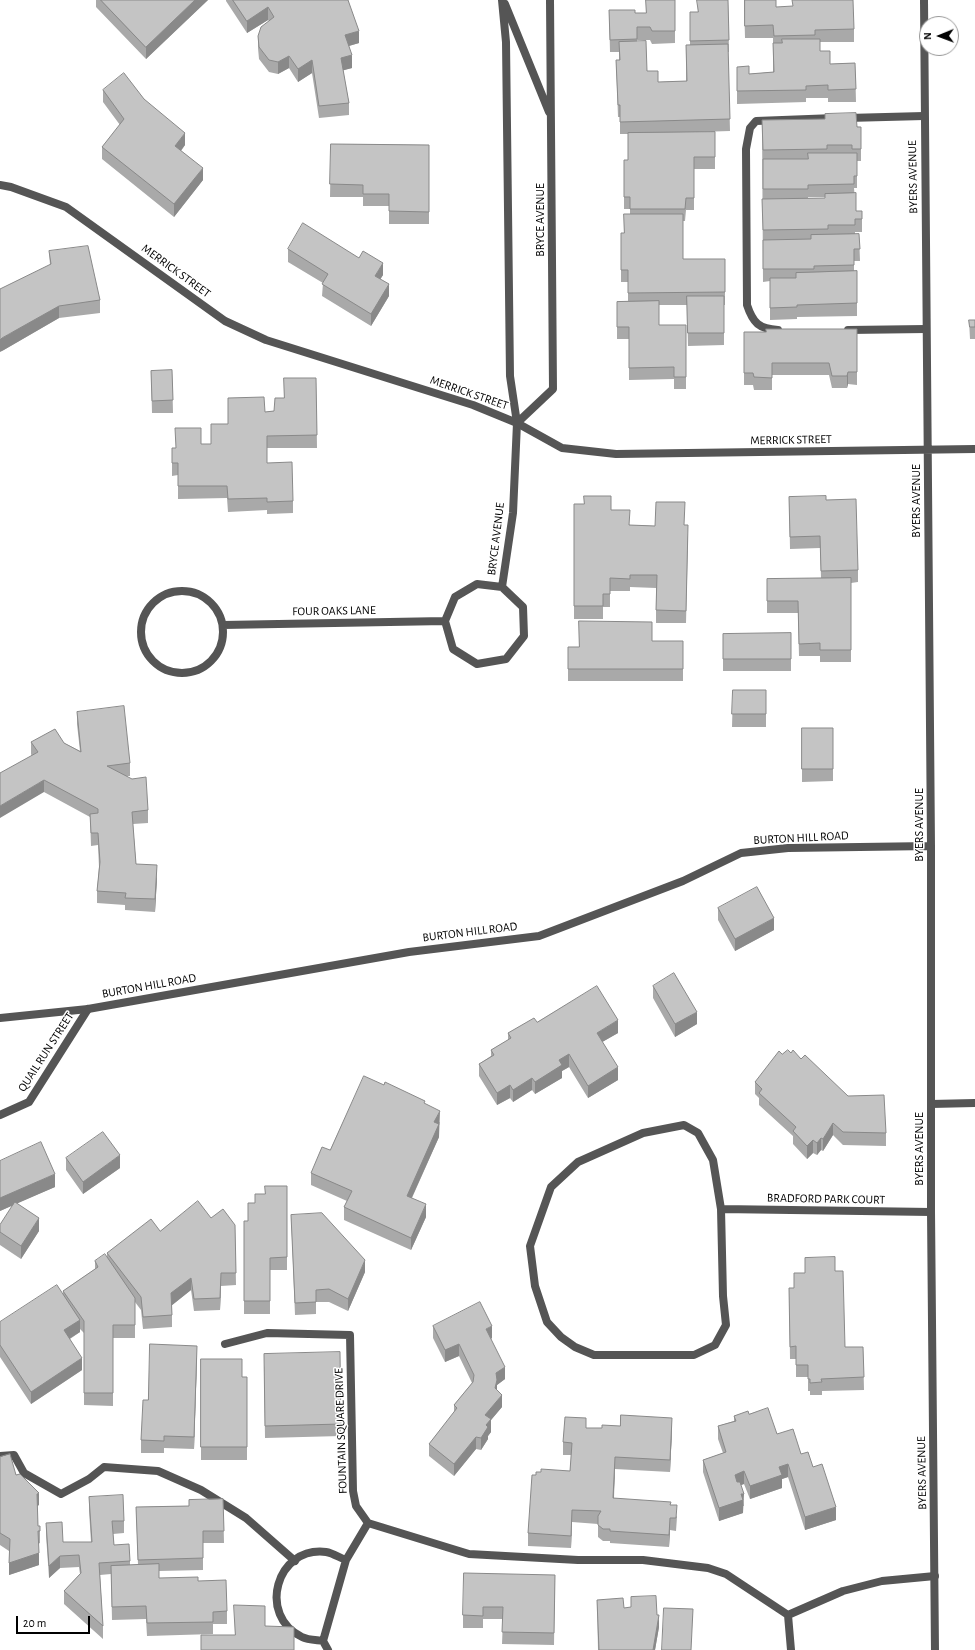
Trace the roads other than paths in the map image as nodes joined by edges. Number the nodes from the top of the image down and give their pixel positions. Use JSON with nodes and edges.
{"nodes":[{"id":1,"x":503,"y":0,"type":"edge"},
{"id":2,"x":550,"y":0,"type":"edge"},
{"id":3,"x":924,"y":0,"type":"edge"},
{"id":4,"x":551,"y":116,"type":"junction"},
{"id":5,"x":924,"y":116,"type":"junction"},
{"id":6,"x":0,"y":185,"type":"edge"},
{"id":7,"x":926,"y":329,"type":"junction"},
{"id":8,"x":788,"y":330,"type":"edge"},
{"id":9,"x":841,"y":330,"type":"edge"},
{"id":10,"x":517,"y":423,"type":"junction"},
{"id":11,"x":975,"y":449,"type":"edge"},
{"id":12,"x":928,"y":450,"type":"junction"},
{"id":13,"x":502,"y":586,"type":"junction"},
{"id":14,"x":445,"y":621,"type":"junction"},
{"id":15,"x":223,"y":625,"type":"junction"},
{"id":16,"x":931,"y":846,"type":"junction"},
{"id":17,"x":88,"y":1009,"type":"junction"},
{"id":18,"x":0,"y":1018,"type":"edge"},
{"id":19,"x":975,"y":1103,"type":"edge"},
{"id":20,"x":931,"y":1104,"type":"junction"},
{"id":21,"x":0,"y":1115,"type":"edge"},
{"id":22,"x":721,"y":1209,"type":"junction"},
{"id":23,"x":931,"y":1212,"type":"junction"},
{"id":24,"x":225,"y":1344,"type":"dead end"},
{"id":25,"x":0,"y":1456,"type":"edge"},
{"id":26,"x":368,"y":1522,"type":"junction"},
{"id":27,"x":346,"y":1560,"type":"junction"},
{"id":28,"x":295,"y":1561,"type":"junction"},
{"id":29,"x":935,"y":1576,"type":"junction"},
{"id":30,"x":788,"y":1615,"type":"junction"},
{"id":31,"x":324,"y":1641,"type":"junction"},
{"id":32,"x":328,"y":1650,"type":"edge"},
{"id":33,"x":791,"y":1650,"type":"edge"},
{"id":34,"x":936,"y":1650,"type":"edge"}],
"edges":[{"from":1,"to":4,"type":"street"},
{"from":1,"to":10,"type":"street","name":"BRYCE AVENUE"},
{"from":2,"to":4,"type":"street","name":"BRYCE AVENUE"},
{"from":3,"to":5,"type":"street","name":"BYERS AVENUE"},
{"from":4,"to":10,"type":"street","name":"BRYCE AVENUE"},
{"from":5,"to":7,"type":"street","name":"BYERS AVENUE"},
{"from":5,"to":8,"type":"street"},
{"from":6,"to":10,"type":"street","name":"MERRICK STREET"},
{"from":7,"to":9,"type":"street"},
{"from":7,"to":12,"type":"street","name":"BYERS AVENUE"},
{"from":10,"to":12,"type":"street","name":"MERRICK STREET"},
{"from":10,"to":13,"type":"street","name":"BRYCE AVENUE"},
{"from":11,"to":12,"type":"street","name":"MERRICK STREET"},
{"from":12,"to":16,"type":"street","name":"BYERS AVENUE"},
{"from":13,"to":14,"type":"street"},
{"from":13,"to":14,"type":"street"},
{"from":14,"to":15,"type":"street","name":"FOUR OAKS LANE"},
{"from":15,"to":15,"type":"street"},
{"from":16,"to":17,"type":"street","name":"BURTON HILL ROAD"},
{"from":16,"to":20,"type":"street","name":"BYERS AVENUE"},
{"from":17,"to":18,"type":"street","name":"BURTON HILL ROAD"},
{"from":17,"to":21,"type":"street","name":"QUAIL RUN STREET"},
{"from":19,"to":20,"type":"street"},
{"from":20,"to":23,"type":"street","name":"BYERS AVENUE"},
{"from":22,"to":22,"type":"street"},
{"from":22,"to":23,"type":"street","name":"BRADFORD PARK COURT"},
{"from":23,"to":29,"type":"street","name":"BYERS AVENUE"},
{"from":24,"to":26,"type":"street","name":"FOUNTAIN SQUARE DRIVE"},
{"from":25,"to":28,"type":"street"},
{"from":26,"to":27,"type":"street"},
{"from":26,"to":30,"type":"street"},
{"from":27,"to":28,"type":"street"},
{"from":27,"to":31,"type":"street"},
{"from":28,"to":31,"type":"street"},
{"from":29,"to":30,"type":"street"},
{"from":29,"to":34,"type":"street","name":"BYERS AVENUE"},
{"from":30,"to":33,"type":"street"},
{"from":31,"to":32,"type":"street"}]}
